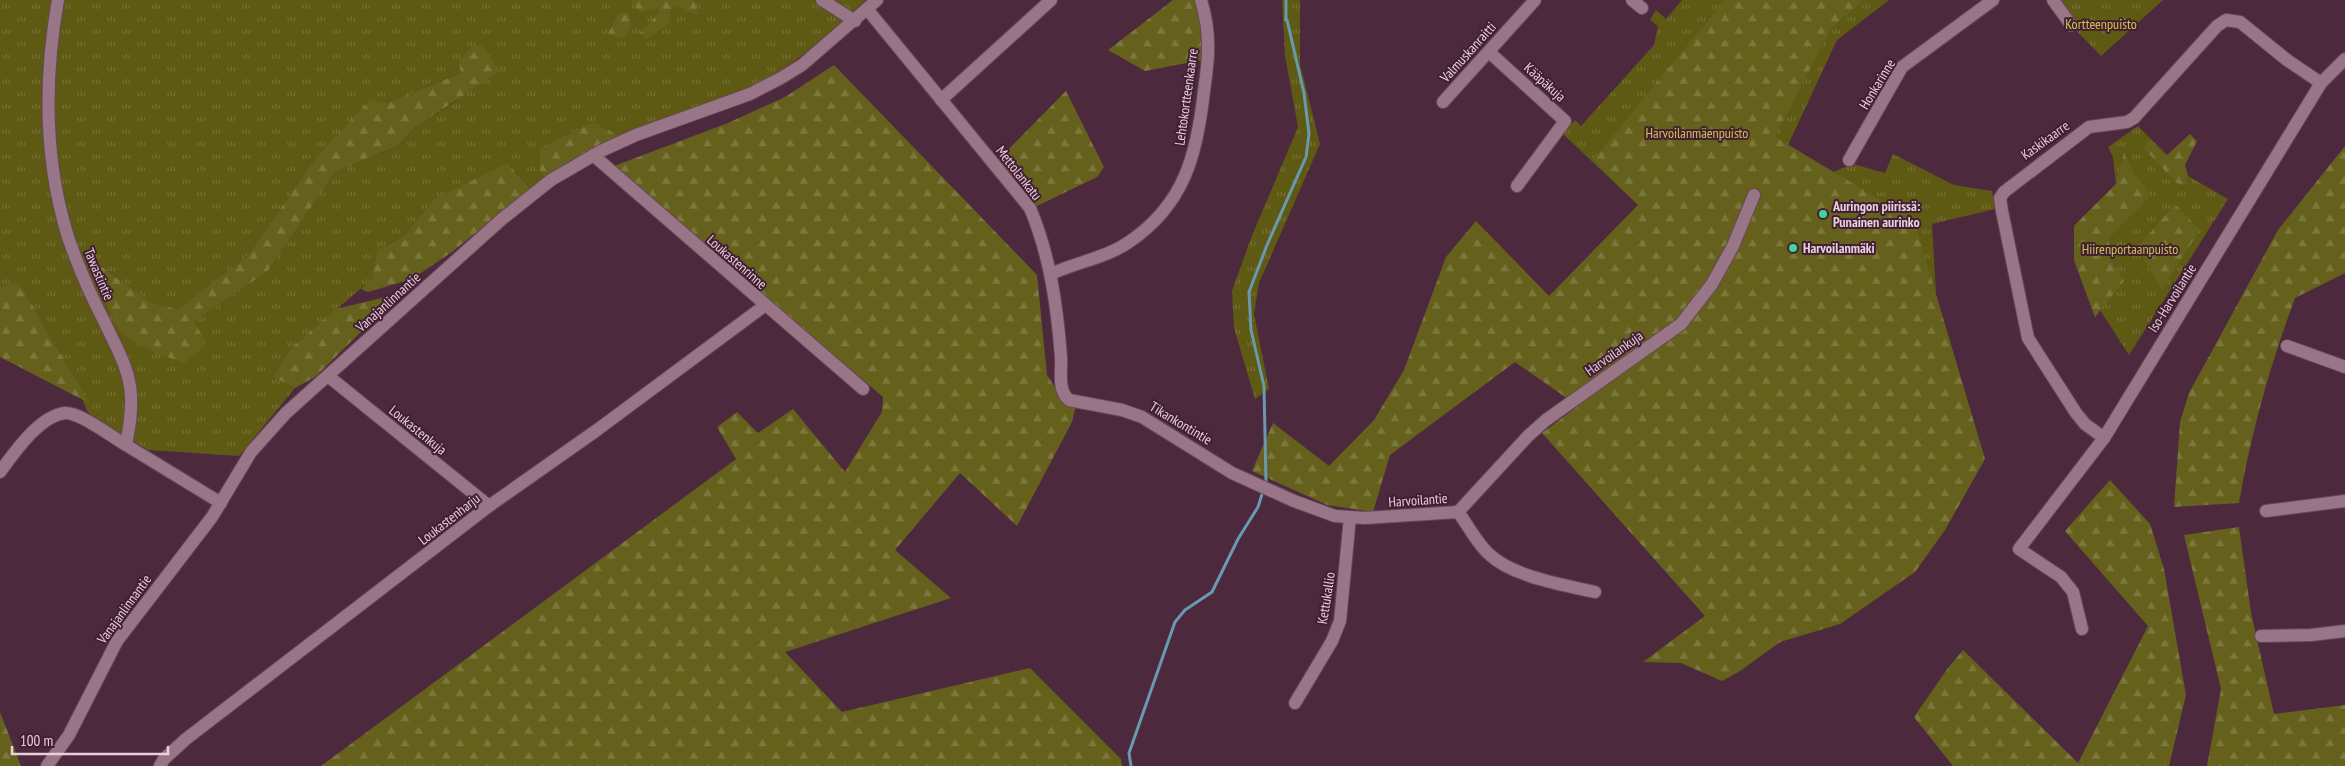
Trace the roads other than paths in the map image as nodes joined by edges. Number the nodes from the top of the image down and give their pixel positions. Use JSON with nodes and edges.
{"nodes":[{"id":1,"x":58,"y":0,"type":"edge"},
{"id":2,"x":822,"y":0,"type":"edge"},
{"id":3,"x":877,"y":0,"type":"edge"},
{"id":4,"x":1051,"y":0,"type":"edge"},
{"id":5,"x":1201,"y":0,"type":"edge"},
{"id":6,"x":1534,"y":0,"type":"edge"},
{"id":7,"x":1993,"y":0,"type":"edge"},
{"id":8,"x":2053,"y":0,"type":"edge"},
{"id":9,"x":867,"y":9,"type":"junction"},
{"id":10,"x":854,"y":21,"type":"junction"},
{"id":11,"x":2071,"y":25,"type":"dead end"},
{"id":12,"x":1489,"y":52,"type":"junction"},
{"id":13,"x":2345,"y":59,"type":"edge"},
{"id":14,"x":2321,"y":83,"type":"junction"},
{"id":15,"x":941,"y":100,"type":"junction"},
{"id":16,"x":1443,"y":102,"type":"dead end"},
{"id":17,"x":593,"y":156,"type":"junction"},
{"id":18,"x":1849,"y":160,"type":"dead end"},
{"id":19,"x":1517,"y":186,"type":"dead end"},
{"id":20,"x":1754,"y":195,"type":"dead end"},
{"id":21,"x":1051,"y":274,"type":"junction"},
{"id":22,"x":764,"y":306,"type":"junction"},
{"id":23,"x":2287,"y":346,"type":"dead end"},
{"id":24,"x":2345,"y":367,"type":"edge"},
{"id":25,"x":328,"y":376,"type":"junction"},
{"id":26,"x":862,"y":389,"type":"dead end"},
{"id":27,"x":1063,"y":393,"type":"joint"},
{"id":28,"x":2104,"y":438,"type":"junction"},
{"id":29,"x":126,"y":445,"type":"junction"},
{"id":30,"x":0,"y":472,"type":"edge"},
{"id":31,"x":1250,"y":481,"type":"joint"},
{"id":32,"x":2345,"y":501,"type":"edge"},
{"id":33,"x":221,"y":503,"type":"junction"},
{"id":34,"x":489,"y":506,"type":"junction"},
{"id":35,"x":2266,"y":511,"type":"dead end"},
{"id":36,"x":1458,"y":512,"type":"junction"},
{"id":37,"x":1350,"y":517,"type":"junction"},
{"id":38,"x":1595,"y":592,"type":"dead end"},
{"id":39,"x":2082,"y":629,"type":"dead end"},
{"id":40,"x":2345,"y":631,"type":"edge"},
{"id":41,"x":2261,"y":636,"type":"dead end"},
{"id":42,"x":1295,"y":703,"type":"dead end"},
{"id":43,"x":47,"y":766,"type":"edge"},
{"id":44,"x":160,"y":766,"type":"edge"}],
"edges":[{"from":1,"to":29,"type":"street","name":"Tawastintie"},
{"from":2,"to":10,"type":"street"},
{"from":3,"to":9,"type":"street","name":"Vanajanlinnantie"},
{"from":4,"to":15,"type":"street"},
{"from":5,"to":21,"type":"street","name":"Lehtokortteenkaarre"},
{"from":6,"to":12,"type":"street","name":"Valmuskanraitti"},
{"from":7,"to":18,"type":"street","name":"Honkarinne"},
{"from":8,"to":11,"type":"street"},
{"from":9,"to":10,"type":"street","name":"Vanajanlinnantie"},
{"from":9,"to":15,"type":"street","name":"Mettolankatu"},
{"from":10,"to":17,"type":"street","name":"Vanajanlinnantie"},
{"from":12,"to":16,"type":"street","name":"Valmuskanraitti"},
{"from":12,"to":19,"type":"street","name":"Kääpäkuja"},
{"from":13,"to":14,"type":"street","name":"Iso-Harvoilantie"},
{"from":14,"to":28,"type":"street","name":"Iso-Harvoilantie"},
{"from":14,"to":28,"type":"street","name":"Kaskikaarre"},
{"from":15,"to":21,"type":"street","name":"Mettolankatu"},
{"from":17,"to":22,"type":"street","name":"Loukastenrinne"},
{"from":17,"to":25,"type":"street","name":"Vanajanlinnantie"},
{"from":20,"to":36,"type":"street","name":"Harvoilankuja"},
{"from":21,"to":27,"type":"street","name":"Mettolankatu"},
{"from":22,"to":26,"type":"street","name":"Loukastenrinne"},
{"from":22,"to":34,"type":"street","name":"Loukastenharju"},
{"from":23,"to":24,"type":"street"},
{"from":25,"to":33,"type":"street","name":"Vanajanlinnantie"},
{"from":25,"to":34,"type":"street","name":"Loukastenkuja"},
{"from":27,"to":31,"type":"street","name":"Tikankontintie"},
{"from":28,"to":39,"type":"street","name":"Iso-Harvoilantie"},
{"from":29,"to":30,"type":"street"},
{"from":29,"to":33,"type":"street"},
{"from":31,"to":37,"type":"street","name":"Harvoilantie"},
{"from":32,"to":35,"type":"street"},
{"from":33,"to":43,"type":"street","name":"Vanajanlinnantie"},
{"from":34,"to":44,"type":"street","name":"Loukastenharju"},
{"from":36,"to":37,"type":"street","name":"Harvoilantie"},
{"from":36,"to":38,"type":"street","name":"Harvoilantie"},
{"from":37,"to":42,"type":"street","name":"Kettukallio"},
{"from":40,"to":41,"type":"street"}]}
